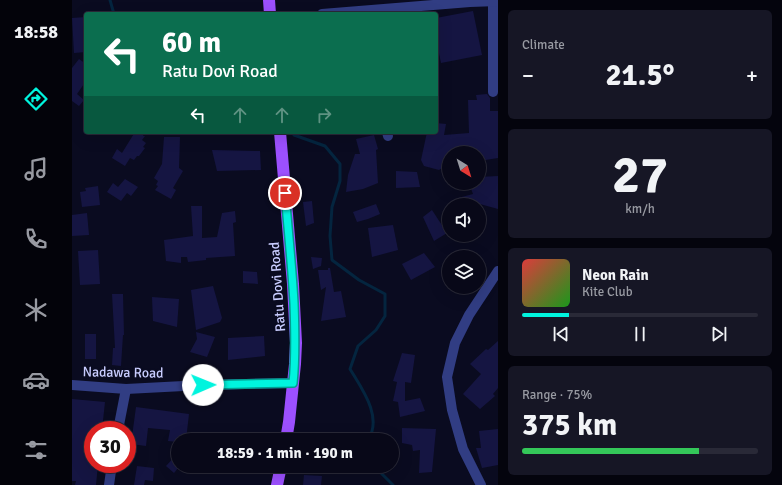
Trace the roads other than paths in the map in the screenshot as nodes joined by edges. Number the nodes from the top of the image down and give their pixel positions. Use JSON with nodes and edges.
{"nodes":[{"id":1,"x":269,"y":0,"type":"edge"},
{"id":2,"x":495,"y":1,"type":"edge"},
{"id":3,"x":384,"y":8,"type":"edge"},
{"id":4,"x":270,"y":12,"type":"edge"},
{"id":5,"x":343,"y":12,"type":"edge"},
{"id":6,"x":493,"y":92,"type":"dead end"},
{"id":7,"x":280,"y":134,"type":"edge"},
{"id":8,"x":498,"y":271,"type":"edge"},
{"id":9,"x":293,"y":383,"type":"junction"},
{"id":10,"x":72,"y":385,"type":"edge"},
{"id":11,"x":126,"y":389,"type":"junction"},
{"id":12,"x":120,"y":421,"type":"edge"},
{"id":13,"x":287,"y":433,"type":"edge"},
{"id":14,"x":111,"y":473,"type":"edge"},
{"id":15,"x":279,"y":473,"type":"edge"},
{"id":16,"x":109,"y":485,"type":"edge"},
{"id":17,"x":277,"y":485,"type":"edge"},
{"id":18,"x":481,"y":485,"type":"edge"}],
"edges":[{"from":1,"to":4,"type":"main road"},
{"from":2,"to":3,"type":"street"},
{"from":2,"to":6,"type":"street"},
{"from":3,"to":5,"type":"street"},
{"from":7,"to":9,"type":"main road","name":"Ratu Dovi Road"},
{"from":8,"to":18,"type":"street"},
{"from":9,"to":11,"type":"street","name":"Nadawa Road"},
{"from":9,"to":13,"type":"main road","name":"Ratu Dovi Road"},
{"from":10,"to":11,"type":"street","name":"Nadawa Road"},
{"from":11,"to":12,"type":"street"},
{"from":14,"to":16,"type":"street"},
{"from":15,"to":17,"type":"main road"}]}
